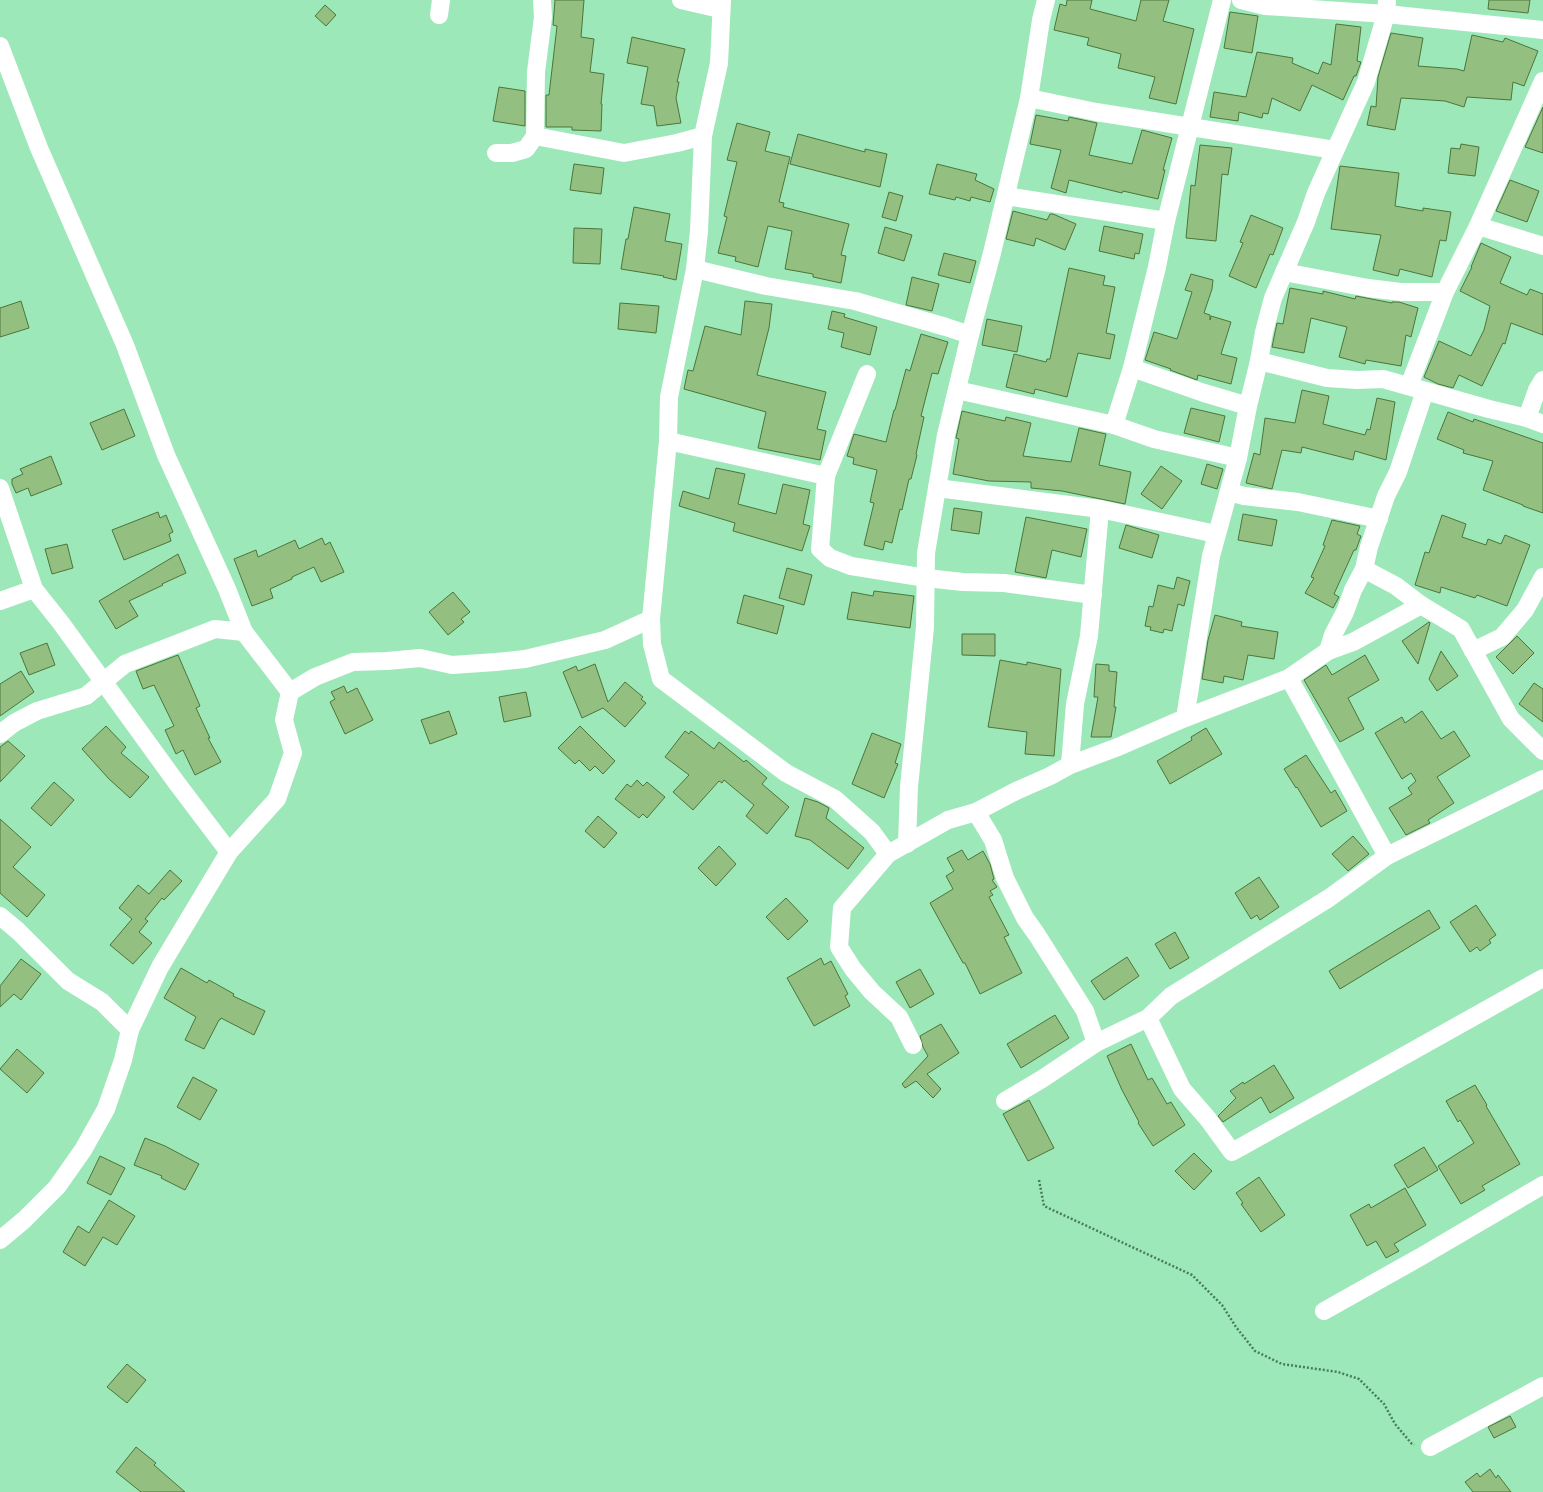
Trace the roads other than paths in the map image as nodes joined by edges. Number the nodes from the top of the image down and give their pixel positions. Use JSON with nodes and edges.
{"nodes":[{"id":1,"x":542,"y":0,"type":"edge"},
{"id":2,"x":681,"y":0,"type":"edge"},
{"id":3,"x":1046,"y":0,"type":"edge"},
{"id":4,"x":1222,"y":0,"type":"edge"},
{"id":5,"x":1241,"y":0,"type":"edge"},
{"id":6,"x":721,"y":5,"type":"edge"},
{"id":7,"x":1386,"y":7,"type":"edge"},
{"id":8,"x":1543,"y":30,"type":"edge"},
{"id":9,"x":1,"y":53,"type":"edge"},
{"id":10,"x":1543,"y":81,"type":"edge"},
{"id":11,"x":1029,"y":98,"type":"junction"},
{"id":12,"x":1191,"y":127,"type":"junction"},
{"id":13,"x":535,"y":136,"type":"junction"},
{"id":14,"x":703,"y":136,"type":"junction"},
{"id":15,"x":1335,"y":150,"type":"junction"},
{"id":16,"x":496,"y":153,"type":"dead end"},
{"id":17,"x":1006,"y":196,"type":"junction"},
{"id":18,"x":1166,"y":221,"type":"junction"},
{"id":19,"x":1478,"y":226,"type":"junction"},
{"id":20,"x":1543,"y":246,"type":"edge"},
{"id":21,"x":695,"y":269,"type":"junction"},
{"id":22,"x":1284,"y":272,"type":"junction"},
{"id":23,"x":1445,"y":292,"type":"junction"},
{"id":24,"x":970,"y":335,"type":"junction"},
{"id":25,"x":1259,"y":361,"type":"junction"},
{"id":26,"x":1132,"y":368,"type":"junction"},
{"id":27,"x":867,"y":374,"type":"dead end"},
{"id":28,"x":1543,"y":380,"type":"edge"},
{"id":29,"x":1417,"y":388,"type":"junction"},
{"id":30,"x":957,"y":390,"type":"junction"},
{"id":31,"x":1248,"y":406,"type":"junction"},
{"id":32,"x":1535,"y":421,"type":"edge"},
{"id":33,"x":1114,"y":425,"type":"junction"},
{"id":34,"x":668,"y":441,"type":"junction"},
{"id":35,"x":1238,"y":458,"type":"junction"},
{"id":36,"x":826,"y":476,"type":"junction"},
{"id":37,"x":0,"y":488,"type":"edge"},
{"id":38,"x":937,"y":488,"type":"junction"},
{"id":39,"x":1229,"y":492,"type":"junction"},
{"id":40,"x":1100,"y":508,"type":"junction"},
{"id":41,"x":1379,"y":519,"type":"junction"},
{"id":42,"x":1216,"y":534,"type":"junction"},
{"id":43,"x":1364,"y":569,"type":"junction"},
{"id":44,"x":1543,"y":577,"type":"edge"},
{"id":45,"x":926,"y":578,"type":"junction"},
{"id":46,"x":34,"y":589,"type":"junction"},
{"id":47,"x":1093,"y":596,"type":"junction"},
{"id":48,"x":0,"y":601,"type":"edge"},
{"id":49,"x":1421,"y":604,"type":"junction"},
{"id":50,"x":651,"y":619,"type":"junction"},
{"id":51,"x":244,"y":632,"type":"junction"},
{"id":52,"x":1328,"y":651,"type":"junction"},
{"id":53,"x":1473,"y":651,"type":"junction"},
{"id":54,"x":1289,"y":678,"type":"junction"},
{"id":55,"x":103,"y":681,"type":"junction"},
{"id":56,"x":290,"y":692,"type":"junction"},
{"id":57,"x":1185,"y":718,"type":"junction"},
{"id":58,"x":0,"y":734,"type":"edge"},
{"id":59,"x":1543,"y":751,"type":"edge"},
{"id":60,"x":1070,"y":765,"type":"junction"},
{"id":61,"x":1543,"y":779,"type":"edge"},
{"id":62,"x":976,"y":812,"type":"junction"},
{"id":63,"x":907,"y":844,"type":"junction"},
{"id":64,"x":229,"y":852,"type":"junction"},
{"id":65,"x":888,"y":854,"type":"junction"},
{"id":66,"x":1387,"y":856,"type":"junction"},
{"id":67,"x":0,"y":916,"type":"edge"},
{"id":68,"x":1543,"y":978,"type":"edge"},
{"id":69,"x":1148,"y":1018,"type":"junction"},
{"id":70,"x":130,"y":1030,"type":"junction"},
{"id":71,"x":1096,"y":1043,"type":"junction"},
{"id":72,"x":913,"y":1045,"type":"dead end"},
{"id":73,"x":1005,"y":1101,"type":"dead end"},
{"id":74,"x":1543,"y":1185,"type":"edge"},
{"id":75,"x":0,"y":1240,"type":"edge"},
{"id":76,"x":1324,"y":1310,"type":"dead end"},
{"id":77,"x":1543,"y":1386,"type":"edge"},
{"id":78,"x":1430,"y":1447,"type":"road end"}],
"edges":[{"from":1,"to":13,"type":"street"},
{"from":2,"to":6,"type":"street"},
{"from":3,"to":11,"type":"street"},
{"from":4,"to":12,"type":"street"},
{"from":5,"to":7,"type":"street"},
{"from":6,"to":14,"type":"street"},
{"from":7,"to":8,"type":"street"},
{"from":7,"to":15,"type":"street"},
{"from":9,"to":51,"type":"street"},
{"from":10,"to":19,"type":"street"},
{"from":11,"to":12,"type":"street"},
{"from":11,"to":17,"type":"street"},
{"from":12,"to":15,"type":"street"},
{"from":12,"to":18,"type":"street"},
{"from":13,"to":14,"type":"street"},
{"from":13,"to":16,"type":"street"},
{"from":14,"to":21,"type":"street"},
{"from":15,"to":22,"type":"street"},
{"from":17,"to":18,"type":"street"},
{"from":17,"to":24,"type":"street"},
{"from":18,"to":26,"type":"street"},
{"from":19,"to":20,"type":"street"},
{"from":19,"to":23,"type":"street"},
{"from":21,"to":24,"type":"street"},
{"from":21,"to":34,"type":"street"},
{"from":22,"to":23,"type":"street"},
{"from":22,"to":25,"type":"street"},
{"from":23,"to":29,"type":"street"},
{"from":24,"to":30,"type":"street"},
{"from":25,"to":29,"type":"street"},
{"from":25,"to":31,"type":"street"},
{"from":26,"to":31,"type":"street"},
{"from":26,"to":33,"type":"street"},
{"from":27,"to":36,"type":"street"},
{"from":28,"to":32,"type":"street"},
{"from":29,"to":32,"type":"street"},
{"from":29,"to":41,"type":"street"},
{"from":30,"to":33,"type":"street"},
{"from":30,"to":38,"type":"street"},
{"from":31,"to":35,"type":"street"},
{"from":33,"to":35,"type":"street"},
{"from":34,"to":36,"type":"street"},
{"from":34,"to":50,"type":"street"},
{"from":35,"to":39,"type":"street"},
{"from":36,"to":45,"type":"street"},
{"from":37,"to":46,"type":"street"},
{"from":38,"to":40,"type":"street"},
{"from":38,"to":45,"type":"street"},
{"from":39,"to":41,"type":"street"},
{"from":39,"to":42,"type":"street"},
{"from":40,"to":42,"type":"street"},
{"from":40,"to":47,"type":"street"},
{"from":41,"to":43,"type":"street"},
{"from":42,"to":57,"type":"street"},
{"from":43,"to":49,"type":"street"},
{"from":43,"to":52,"type":"street"},
{"from":44,"to":53,"type":"street"},
{"from":45,"to":47,"type":"street"},
{"from":45,"to":63,"type":"street"},
{"from":46,"to":48,"type":"street"},
{"from":46,"to":55,"type":"street"},
{"from":47,"to":60,"type":"street"},
{"from":49,"to":52,"type":"street"},
{"from":49,"to":53,"type":"street"},
{"from":50,"to":56,"type":"street"},
{"from":50,"to":65,"type":"street"},
{"from":51,"to":55,"type":"street"},
{"from":51,"to":56,"type":"street"},
{"from":52,"to":54,"type":"street"},
{"from":53,"to":59,"type":"street"},
{"from":54,"to":57,"type":"street"},
{"from":54,"to":66,"type":"street"},
{"from":55,"to":58,"type":"street"},
{"from":55,"to":64,"type":"street"},
{"from":56,"to":64,"type":"street"},
{"from":57,"to":60,"type":"street"},
{"from":60,"to":62,"type":"street"},
{"from":61,"to":66,"type":"street"},
{"from":62,"to":63,"type":"street"},
{"from":62,"to":71,"type":"street"},
{"from":63,"to":65,"type":"street"},
{"from":64,"to":70,"type":"street"},
{"from":65,"to":72,"type":"street"},
{"from":66,"to":69,"type":"street"},
{"from":67,"to":70,"type":"street"},
{"from":68,"to":69,"type":"street"},
{"from":69,"to":71,"type":"street"},
{"from":70,"to":75,"type":"street"},
{"from":71,"to":73,"type":"street"},
{"from":74,"to":76,"type":"street"},
{"from":77,"to":78,"type":"street"}]}
